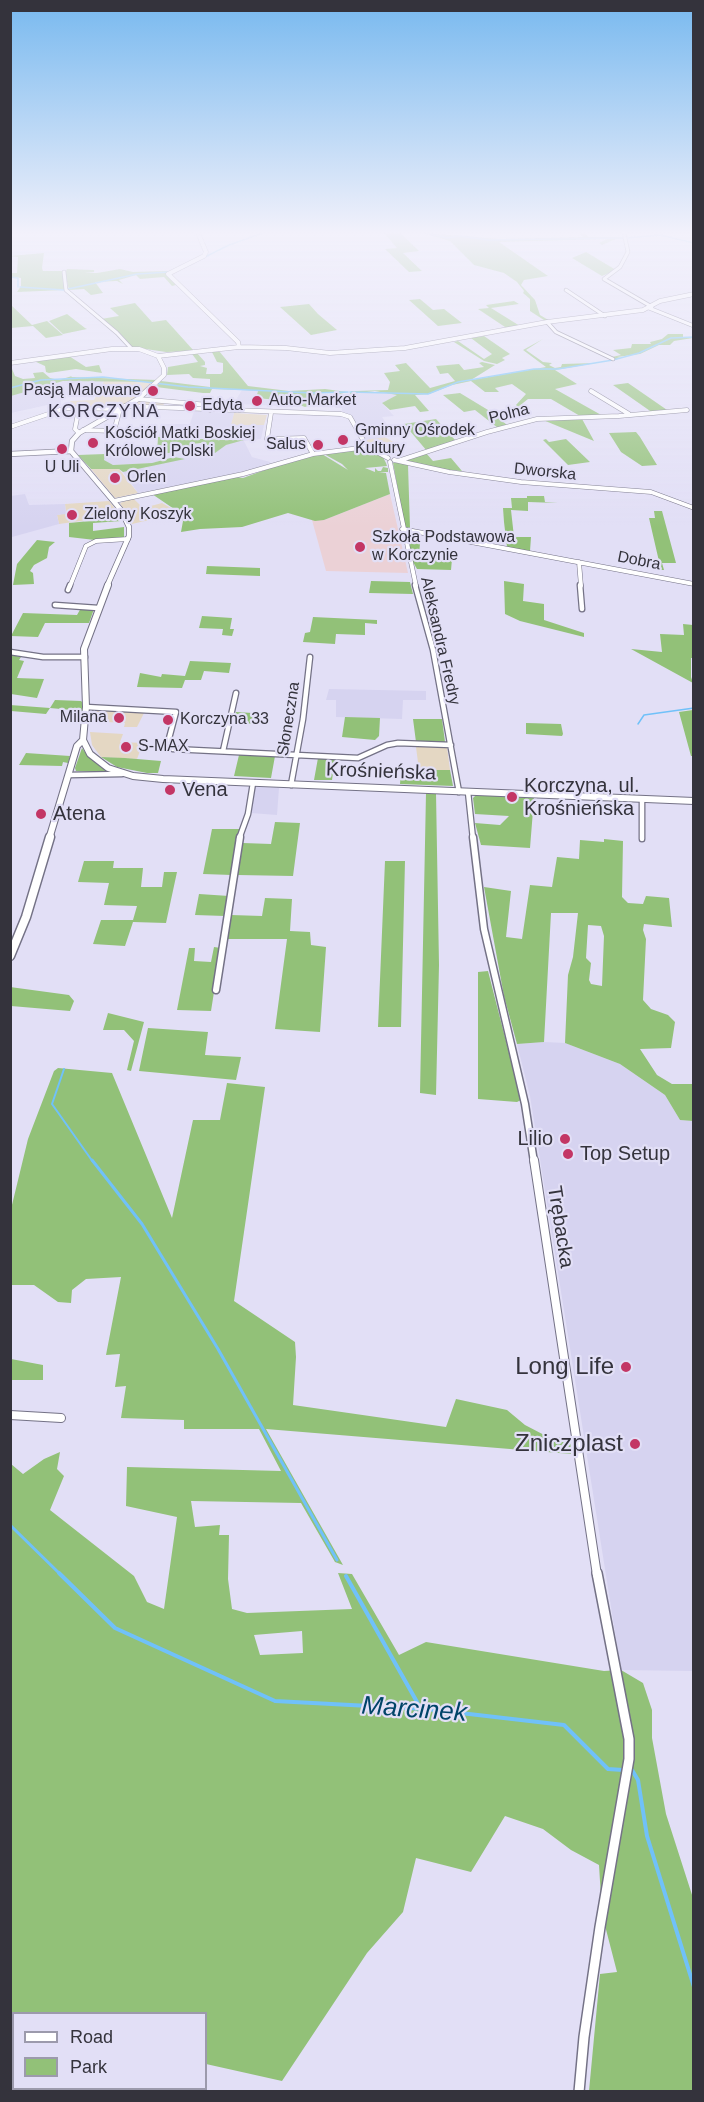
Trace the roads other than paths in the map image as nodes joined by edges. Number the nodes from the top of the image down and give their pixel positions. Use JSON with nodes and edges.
{"nodes":[{"id":1,"x":115,"y":331,"type":"edge"},
{"id":2,"x":226,"y":331,"type":"edge"},
{"id":3,"x":501,"y":331,"type":"edge"},
{"id":4,"x":555,"y":331,"type":"edge"},
{"id":5,"x":238,"y":347,"type":"junction"},
{"id":6,"x":130,"y":348,"type":"junction"},
{"id":7,"x":158,"y":356,"type":"junction"},
{"id":8,"x":613,"y":359,"type":"dead end"},
{"id":9,"x":11,"y":362,"type":"edge"},
{"id":10,"x":591,"y":391,"type":"dead end"},
{"id":11,"x":138,"y":399,"type":"junction"},
{"id":12,"x":79,"y":408,"type":"junction"},
{"id":13,"x":122,"y":408,"type":"junction"},
{"id":14,"x":210,"y":410,"type":"junction"},
{"id":15,"x":687,"y":410,"type":"dead end"},
{"id":16,"x":271,"y":413,"type":"junction"},
{"id":17,"x":630,"y":415,"type":"junction"},
{"id":18,"x":10,"y":427,"type":"edge"},
{"id":19,"x":81,"y":432,"type":"junction"},
{"id":20,"x":367,"y":447,"type":"junction"},
{"id":21,"x":71,"y":451,"type":"junction"},
{"id":22,"x":10,"y":454,"type":"edge"},
{"id":23,"x":313,"y":454,"type":"junction"},
{"id":24,"x":392,"y":460,"type":"junction"},
{"id":25,"x":114,"y":501,"type":"junction"},
{"id":26,"x":693,"y":508,"type":"edge"},
{"id":27,"x":402,"y":529,"type":"junction"},
{"id":28,"x":128,"y":539,"type":"junction"},
{"id":29,"x":579,"y":562,"type":"junction"},
{"id":30,"x":693,"y":584,"type":"edge"},
{"id":31,"x":68,"y":590,"type":"dead end"},
{"id":32,"x":55,"y":605,"type":"dead end"},
{"id":33,"x":98,"y":608,"type":"junction"},
{"id":34,"x":582,"y":609,"type":"dead end"},
{"id":35,"x":10,"y":652,"type":"edge"},
{"id":36,"x":85,"y":657,"type":"junction"},
{"id":37,"x":310,"y":657,"type":"dead end"},
{"id":38,"x":236,"y":693,"type":"dead end"},
{"id":39,"x":86,"y":708,"type":"junction"},
{"id":40,"x":83,"y":740,"type":"junction"},
{"id":41,"x":451,"y":745,"type":"junction"},
{"id":42,"x":223,"y":751,"type":"junction"},
{"id":43,"x":296,"y":755,"type":"junction"},
{"id":44,"x":122,"y":774,"type":"junction"},
{"id":45,"x":69,"y":775,"type":"junction"},
{"id":46,"x":253,"y":783,"type":"junction"},
{"id":47,"x":291,"y":785,"type":"junction"},
{"id":48,"x":459,"y":792,"type":"junction"},
{"id":49,"x":468,"y":792,"type":"junction"},
{"id":50,"x":642,"y":799,"type":"junction"},
{"id":51,"x":693,"y":801,"type":"edge"},
{"id":52,"x":642,"y":839,"type":"dead end"},
{"id":53,"x":10,"y":956,"type":"edge"},
{"id":54,"x":216,"y":990,"type":"dead end"},
{"id":55,"x":10,"y":1415,"type":"edge"},
{"id":56,"x":61,"y":1418,"type":"dead end"},
{"id":57,"x":579,"y":2091,"type":"edge"}],
"edges":[{"from":1,"to":6,"type":"street"},
{"from":2,"to":5,"type":"street"},
{"from":3,"to":5,"type":"street"},
{"from":4,"to":8,"type":"street"},
{"from":5,"to":7,"type":"street"},
{"from":6,"to":7,"type":"street"},
{"from":6,"to":9,"type":"street"},
{"from":7,"to":11,"type":"street"},
{"from":10,"to":17,"type":"street"},
{"from":11,"to":13,"type":"street"},
{"from":11,"to":14,"type":"street"},
{"from":12,"to":13,"type":"street"},
{"from":12,"to":18,"type":"street"},
{"from":12,"to":19,"type":"street"},
{"from":13,"to":14,"type":"street"},
{"from":13,"to":19,"type":"street"},
{"from":13,"to":19,"type":"street"},
{"from":14,"to":16,"type":"street"},
{"from":15,"to":17,"type":"street","name":"Polna"},
{"from":16,"to":20,"type":"street"},
{"from":16,"to":23,"type":"street"},
{"from":17,"to":24,"type":"street","name":"Polna"},
{"from":19,"to":21,"type":"street"},
{"from":20,"to":23,"type":"street"},
{"from":20,"to":24,"type":"street","name":"Dworska"},
{"from":21,"to":22,"type":"street"},
{"from":21,"to":25,"type":"street"},
{"from":23,"to":25,"type":"street"},
{"from":24,"to":26,"type":"street","name":"Dworska"},
{"from":24,"to":27,"type":"street","name":"Aleksandra Fredry"},
{"from":25,"to":28,"type":"street"},
{"from":27,"to":29,"type":"street","name":"Dobra"},
{"from":27,"to":41,"type":"street","name":"Aleksandra Fredry"},
{"from":28,"to":31,"type":"street"},
{"from":28,"to":33,"type":"street"},
{"from":29,"to":30,"type":"street","name":"Dobra"},
{"from":29,"to":34,"type":"street"},
{"from":32,"to":33,"type":"street"},
{"from":33,"to":36,"type":"street"},
{"from":35,"to":36,"type":"street"},
{"from":36,"to":39,"type":"street"},
{"from":37,"to":43,"type":"street","name":"Słoneczna"},
{"from":38,"to":42,"type":"street"},
{"from":39,"to":40,"type":"street"},
{"from":39,"to":42,"type":"street"},
{"from":40,"to":44,"type":"main road","name":"Krośnieńska"},
{"from":40,"to":45,"type":"street"},
{"from":41,"to":43,"type":"street"},
{"from":41,"to":48,"type":"street","name":"Aleksandra Fredry"},
{"from":42,"to":43,"type":"street"},
{"from":43,"to":47,"type":"street","name":"Słoneczna"},
{"from":44,"to":45,"type":"street"},
{"from":44,"to":46,"type":"street","name":"Krośnieńska"},
{"from":45,"to":53,"type":"street"},
{"from":46,"to":47,"type":"street","name":"Krośnieńska"},
{"from":46,"to":54,"type":"street"},
{"from":47,"to":48,"type":"street","name":"Krośnieńska"},
{"from":48,"to":49,"type":"street","name":"Krośnieńska"},
{"from":49,"to":50,"type":"street","name":"Krośnieńska"},
{"from":49,"to":57,"type":"street","name":"Trębacka"},
{"from":50,"to":51,"type":"street","name":"Krośnieńska"},
{"from":50,"to":52,"type":"street"},
{"from":55,"to":56,"type":"street"}]}
